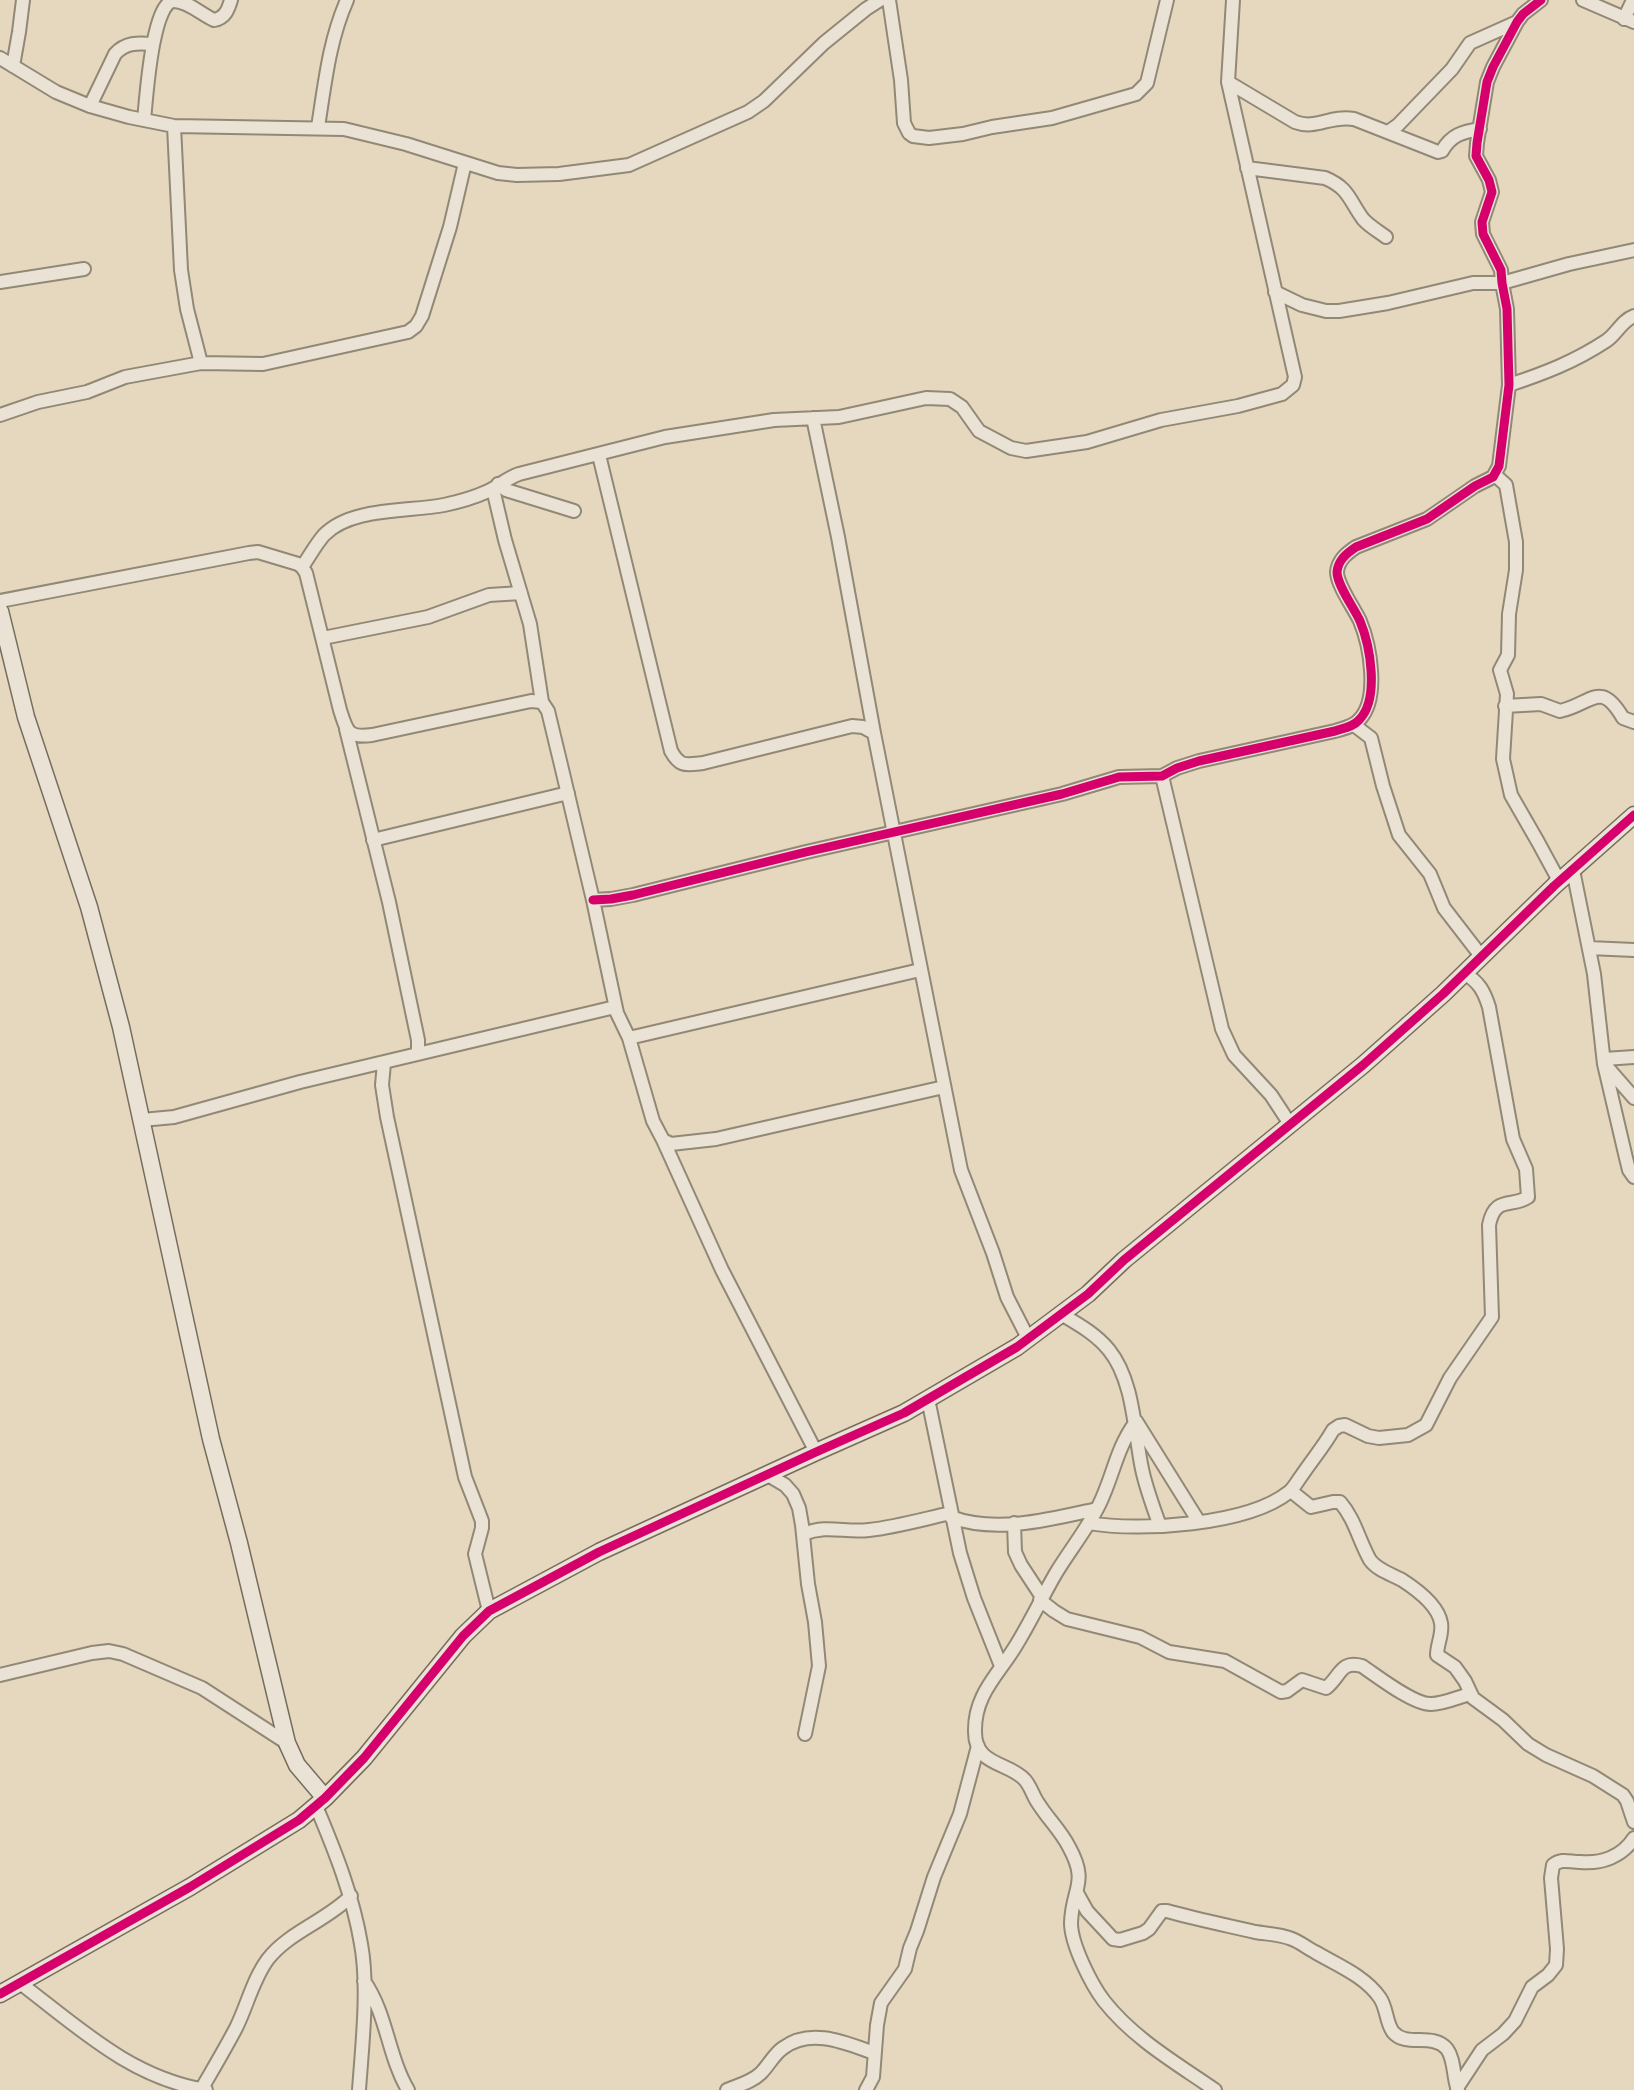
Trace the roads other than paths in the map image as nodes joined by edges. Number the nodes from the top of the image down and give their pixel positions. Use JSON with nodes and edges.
{"nodes":[{"id":1,"x":23,"y":0,"type":"edge"},
{"id":2,"x":231,"y":0,"type":"edge"},
{"id":3,"x":347,"y":0,"type":"edge"},
{"id":4,"x":880,"y":0,"type":"edge"},
{"id":5,"x":889,"y":0,"type":"edge"},
{"id":6,"x":1167,"y":0,"type":"edge"},
{"id":7,"x":1233,"y":0,"type":"edge"},
{"id":8,"x":1541,"y":0,"type":"edge"},
{"id":9,"x":1583,"y":0,"type":"edge"},
{"id":10,"x":1633,"y":0,"type":"edge"},
{"id":11,"x":1629,"y":20,"type":"edge"},
{"id":12,"x":1517,"y":22,"type":"junction"},
{"id":13,"x":153,"y":44,"type":"junction"},
{"id":14,"x":0,"y":58,"type":"edge"},
{"id":15,"x":13,"y":66,"type":"junction"},
{"id":16,"x":1228,"y":82,"type":"junction"},
{"id":17,"x":90,"y":106,"type":"junction"},
{"id":18,"x":144,"y":120,"type":"junction"},
{"id":19,"x":174,"y":126,"type":"junction"},
{"id":20,"x":318,"y":127,"type":"junction"},
{"id":21,"x":1480,"y":129,"type":"junction"},
{"id":22,"x":1388,"y":132,"type":"junction"},
{"id":23,"x":465,"y":163,"type":"junction"},
{"id":24,"x":1247,"y":169,"type":"junction"},
{"id":25,"x":1385,"y":237,"type":"dead end"},
{"id":26,"x":1634,"y":250,"type":"edge"},
{"id":27,"x":84,"y":269,"type":"dead end"},
{"id":28,"x":0,"y":282,"type":"edge"},
{"id":29,"x":1502,"y":283,"type":"junction"},
{"id":30,"x":1275,"y":292,"type":"junction"},
{"id":31,"x":1634,"y":316,"type":"edge"},
{"id":32,"x":201,"y":363,"type":"junction"},
{"id":33,"x":1509,"y":385,"type":"junction"},
{"id":34,"x":0,"y":415,"type":"edge"},
{"id":35,"x":813,"y":418,"type":"junction"},
{"id":36,"x":599,"y":455,"type":"junction"},
{"id":37,"x":1495,"y":475,"type":"junction"},
{"id":38,"x":496,"y":486,"type":"junction"},
{"id":39,"x":574,"y":511,"type":"dead end"},
{"id":40,"x":302,"y":567,"type":"junction"},
{"id":41,"x":520,"y":593,"type":"junction"},
{"id":42,"x":0,"y":601,"type":"edge"},
{"id":43,"x":0,"y":611,"type":"edge"},
{"id":44,"x":323,"y":638,"type":"junction"},
{"id":45,"x":542,"y":702,"type":"junction"},
{"id":46,"x":1505,"y":706,"type":"junction"},
{"id":47,"x":1634,"y":722,"type":"edge"},
{"id":48,"x":1354,"y":725,"type":"junction"},
{"id":49,"x":346,"y":729,"type":"junction"},
{"id":50,"x":874,"y":733,"type":"junction"},
{"id":51,"x":1162,"y":776,"type":"junction"},
{"id":52,"x":568,"y":793,"type":"junction"},
{"id":53,"x":1634,"y":814,"type":"edge"},
{"id":54,"x":893,"y":833,"type":"junction"},
{"id":55,"x":373,"y":841,"type":"junction"},
{"id":56,"x":1573,"y":870,"type":"junction"},
{"id":57,"x":1554,"y":886,"type":"junction"},
{"id":58,"x":593,"y":900,"type":"junction"},
{"id":59,"x":1588,"y":948,"type":"junction"},
{"id":60,"x":1634,"y":950,"type":"edge"},
{"id":61,"x":1481,"y":956,"type":"junction"},
{"id":62,"x":920,"y":970,"type":"junction"},
{"id":63,"x":1464,"y":973,"type":"junction"},
{"id":64,"x":615,"y":1007,"type":"junction"},
{"id":65,"x":629,"y":1038,"type":"junction"},
{"id":66,"x":418,"y":1054,"type":"junction"},
{"id":67,"x":1634,"y":1057,"type":"edge"},
{"id":68,"x":1604,"y":1062,"type":"junction"},
{"id":69,"x":384,"y":1063,"type":"junction"},
{"id":70,"x":944,"y":1087,"type":"junction"},
{"id":71,"x":1634,"y":1098,"type":"edge"},
{"id":72,"x":142,"y":1120,"type":"junction"},
{"id":73,"x":1290,"y":1124,"type":"junction"},
{"id":74,"x":663,"y":1140,"type":"junction"},
{"id":75,"x":1634,"y":1177,"type":"edge"},
{"id":76,"x":1061,"y":1314,"type":"junction"},
{"id":77,"x":1028,"y":1338,"type":"junction"},
{"id":78,"x":928,"y":1399,"type":"junction"},
{"id":79,"x":1134,"y":1420,"type":"junction"},
{"id":80,"x":816,"y":1452,"type":"junction"},
{"id":81,"x":768,"y":1475,"type":"junction"},
{"id":82,"x":1291,"y":1491,"type":"junction"},
{"id":83,"x":1097,"y":1509,"type":"junction"},
{"id":84,"x":951,"y":1515,"type":"junction"},
{"id":85,"x":1199,"y":1522,"type":"junction"},
{"id":86,"x":1014,"y":1523,"type":"junction"},
{"id":87,"x":1088,"y":1523,"type":"junction"},
{"id":88,"x":1160,"y":1526,"type":"junction"},
{"id":89,"x":803,"y":1534,"type":"junction"},
{"id":90,"x":1041,"y":1598,"type":"junction"},
{"id":91,"x":489,"y":1611,"type":"junction"},
{"id":92,"x":1001,"y":1666,"type":"junction"},
{"id":93,"x":0,"y":1675,"type":"edge"},
{"id":94,"x":1470,"y":1694,"type":"junction"},
{"id":95,"x":806,"y":1734,"type":"dead end"},
{"id":96,"x":287,"y":1743,"type":"junction"},
{"id":97,"x":978,"y":1746,"type":"junction"},
{"id":98,"x":321,"y":1802,"type":"junction"},
{"id":99,"x":1634,"y":1822,"type":"edge"},
{"id":100,"x":1634,"y":1838,"type":"edge"},
{"id":101,"x":1077,"y":1894,"type":"junction"},
{"id":102,"x":351,"y":1896,"type":"junction"},
{"id":103,"x":364,"y":1980,"type":"junction"},
{"id":104,"x":20,"y":1983,"type":"junction"},
{"id":105,"x":0,"y":1994,"type":"edge"},
{"id":106,"x":874,"y":2053,"type":"junction"},
{"id":107,"x":1457,"y":2089,"type":"edge"},
{"id":108,"x":203,"y":2090,"type":"edge"},
{"id":109,"x":359,"y":2090,"type":"edge"},
{"id":110,"x":408,"y":2090,"type":"edge"},
{"id":111,"x":727,"y":2090,"type":"edge"},
{"id":112,"x":866,"y":2090,"type":"edge"},
{"id":113,"x":1215,"y":2090,"type":"edge"}],
"edges":[{"from":1,"to":15,"type":"street"},
{"from":2,"to":13,"type":"street"},
{"from":3,"to":20,"type":"street"},
{"from":4,"to":23,"type":"street"},
{"from":5,"to":6,"type":"street"},
{"from":7,"to":16,"type":"street"},
{"from":8,"to":12,"type":"street"},
{"from":9,"to":11,"type":"street"},
{"from":10,"to":11,"type":"street"},
{"from":12,"to":21,"type":"street"},
{"from":12,"to":22,"type":"street"},
{"from":13,"to":17,"type":"street"},
{"from":13,"to":18,"type":"street"},
{"from":14,"to":15,"type":"street"},
{"from":15,"to":17,"type":"street"},
{"from":16,"to":22,"type":"street"},
{"from":16,"to":24,"type":"street"},
{"from":17,"to":18,"type":"street"},
{"from":18,"to":19,"type":"street"},
{"from":19,"to":20,"type":"street"},
{"from":19,"to":32,"type":"street"},
{"from":20,"to":23,"type":"street"},
{"from":21,"to":22,"type":"street"},
{"from":21,"to":29,"type":"street"},
{"from":23,"to":32,"type":"street"},
{"from":24,"to":25,"type":"street"},
{"from":24,"to":30,"type":"street"},
{"from":26,"to":29,"type":"street"},
{"from":27,"to":28,"type":"street"},
{"from":29,"to":30,"type":"street"},
{"from":29,"to":33,"type":"street"},
{"from":30,"to":35,"type":"street"},
{"from":31,"to":33,"type":"street"},
{"from":32,"to":34,"type":"street"},
{"from":33,"to":37,"type":"street"},
{"from":35,"to":36,"type":"street"},
{"from":35,"to":50,"type":"street"},
{"from":36,"to":38,"type":"street"},
{"from":36,"to":50,"type":"street"},
{"from":37,"to":46,"type":"street"},
{"from":37,"to":48,"type":"street"},
{"from":38,"to":39,"type":"street"},
{"from":38,"to":40,"type":"street"},
{"from":38,"to":41,"type":"street"},
{"from":40,"to":42,"type":"street"},
{"from":40,"to":44,"type":"street"},
{"from":41,"to":44,"type":"street"},
{"from":41,"to":45,"type":"street"},
{"from":43,"to":72,"type":"street"},
{"from":44,"to":49,"type":"street"},
{"from":45,"to":49,"type":"street"},
{"from":45,"to":52,"type":"street"},
{"from":46,"to":47,"type":"street"},
{"from":46,"to":57,"type":"street"},
{"from":48,"to":51,"type":"street"},
{"from":48,"to":61,"type":"street"},
{"from":49,"to":55,"type":"street"},
{"from":50,"to":54,"type":"street"},
{"from":51,"to":54,"type":"street"},
{"from":51,"to":73,"type":"street"},
{"from":52,"to":55,"type":"street"},
{"from":52,"to":58,"type":"street"},
{"from":53,"to":56,"type":"street"},
{"from":54,"to":58,"type":"street"},
{"from":54,"to":62,"type":"street"},
{"from":55,"to":66,"type":"street"},
{"from":56,"to":57,"type":"street"},
{"from":56,"to":59,"type":"street"},
{"from":57,"to":61,"type":"street"},
{"from":58,"to":64,"type":"street"},
{"from":59,"to":60,"type":"street"},
{"from":59,"to":68,"type":"street"},
{"from":61,"to":63,"type":"street"},
{"from":62,"to":65,"type":"street"},
{"from":62,"to":70,"type":"street"},
{"from":63,"to":73,"type":"street"},
{"from":63,"to":82,"type":"street"},
{"from":64,"to":65,"type":"street"},
{"from":64,"to":66,"type":"street"},
{"from":65,"to":74,"type":"street"},
{"from":66,"to":69,"type":"street"},
{"from":67,"to":68,"type":"street"},
{"from":68,"to":71,"type":"street"},
{"from":68,"to":75,"type":"street"},
{"from":69,"to":72,"type":"street"},
{"from":69,"to":91,"type":"street"},
{"from":70,"to":74,"type":"street"},
{"from":70,"to":77,"type":"street"},
{"from":72,"to":96,"type":"street"},
{"from":73,"to":76,"type":"street"},
{"from":74,"to":80,"type":"street"},
{"from":76,"to":77,"type":"street"},
{"from":76,"to":79,"type":"street"},
{"from":77,"to":78,"type":"street"},
{"from":78,"to":80,"type":"street"},
{"from":78,"to":84,"type":"street"},
{"from":79,"to":83,"type":"street"},
{"from":79,"to":85,"type":"street"},
{"from":79,"to":88,"type":"street"},
{"from":80,"to":81,"type":"street"},
{"from":81,"to":89,"type":"street"},
{"from":81,"to":91,"type":"street"},
{"from":82,"to":85,"type":"street"},
{"from":82,"to":94,"type":"street"},
{"from":83,"to":86,"type":"street"},
{"from":83,"to":87,"type":"street"},
{"from":84,"to":86,"type":"street"},
{"from":84,"to":89,"type":"street"},
{"from":84,"to":92,"type":"street"},
{"from":85,"to":88,"type":"street"},
{"from":86,"to":90,"type":"street"},
{"from":87,"to":88,"type":"street"},
{"from":87,"to":90,"type":"street"},
{"from":89,"to":95,"type":"street"},
{"from":90,"to":92,"type":"street"},
{"from":90,"to":94,"type":"street"},
{"from":91,"to":98,"type":"street"},
{"from":92,"to":97,"type":"street"},
{"from":93,"to":96,"type":"street"},
{"from":94,"to":99,"type":"street"},
{"from":96,"to":98,"type":"street"},
{"from":97,"to":101,"type":"street"},
{"from":97,"to":106,"type":"street"},
{"from":98,"to":102,"type":"street"},
{"from":98,"to":104,"type":"street"},
{"from":100,"to":107,"type":"street"},
{"from":101,"to":107,"type":"street"},
{"from":101,"to":113,"type":"street"},
{"from":102,"to":103,"type":"street"},
{"from":102,"to":108,"type":"street"},
{"from":103,"to":109,"type":"street"},
{"from":103,"to":110,"type":"street"},
{"from":104,"to":105,"type":"street"},
{"from":104,"to":108,"type":"street"},
{"from":106,"to":111,"type":"street"},
{"from":106,"to":112,"type":"street"}]}
